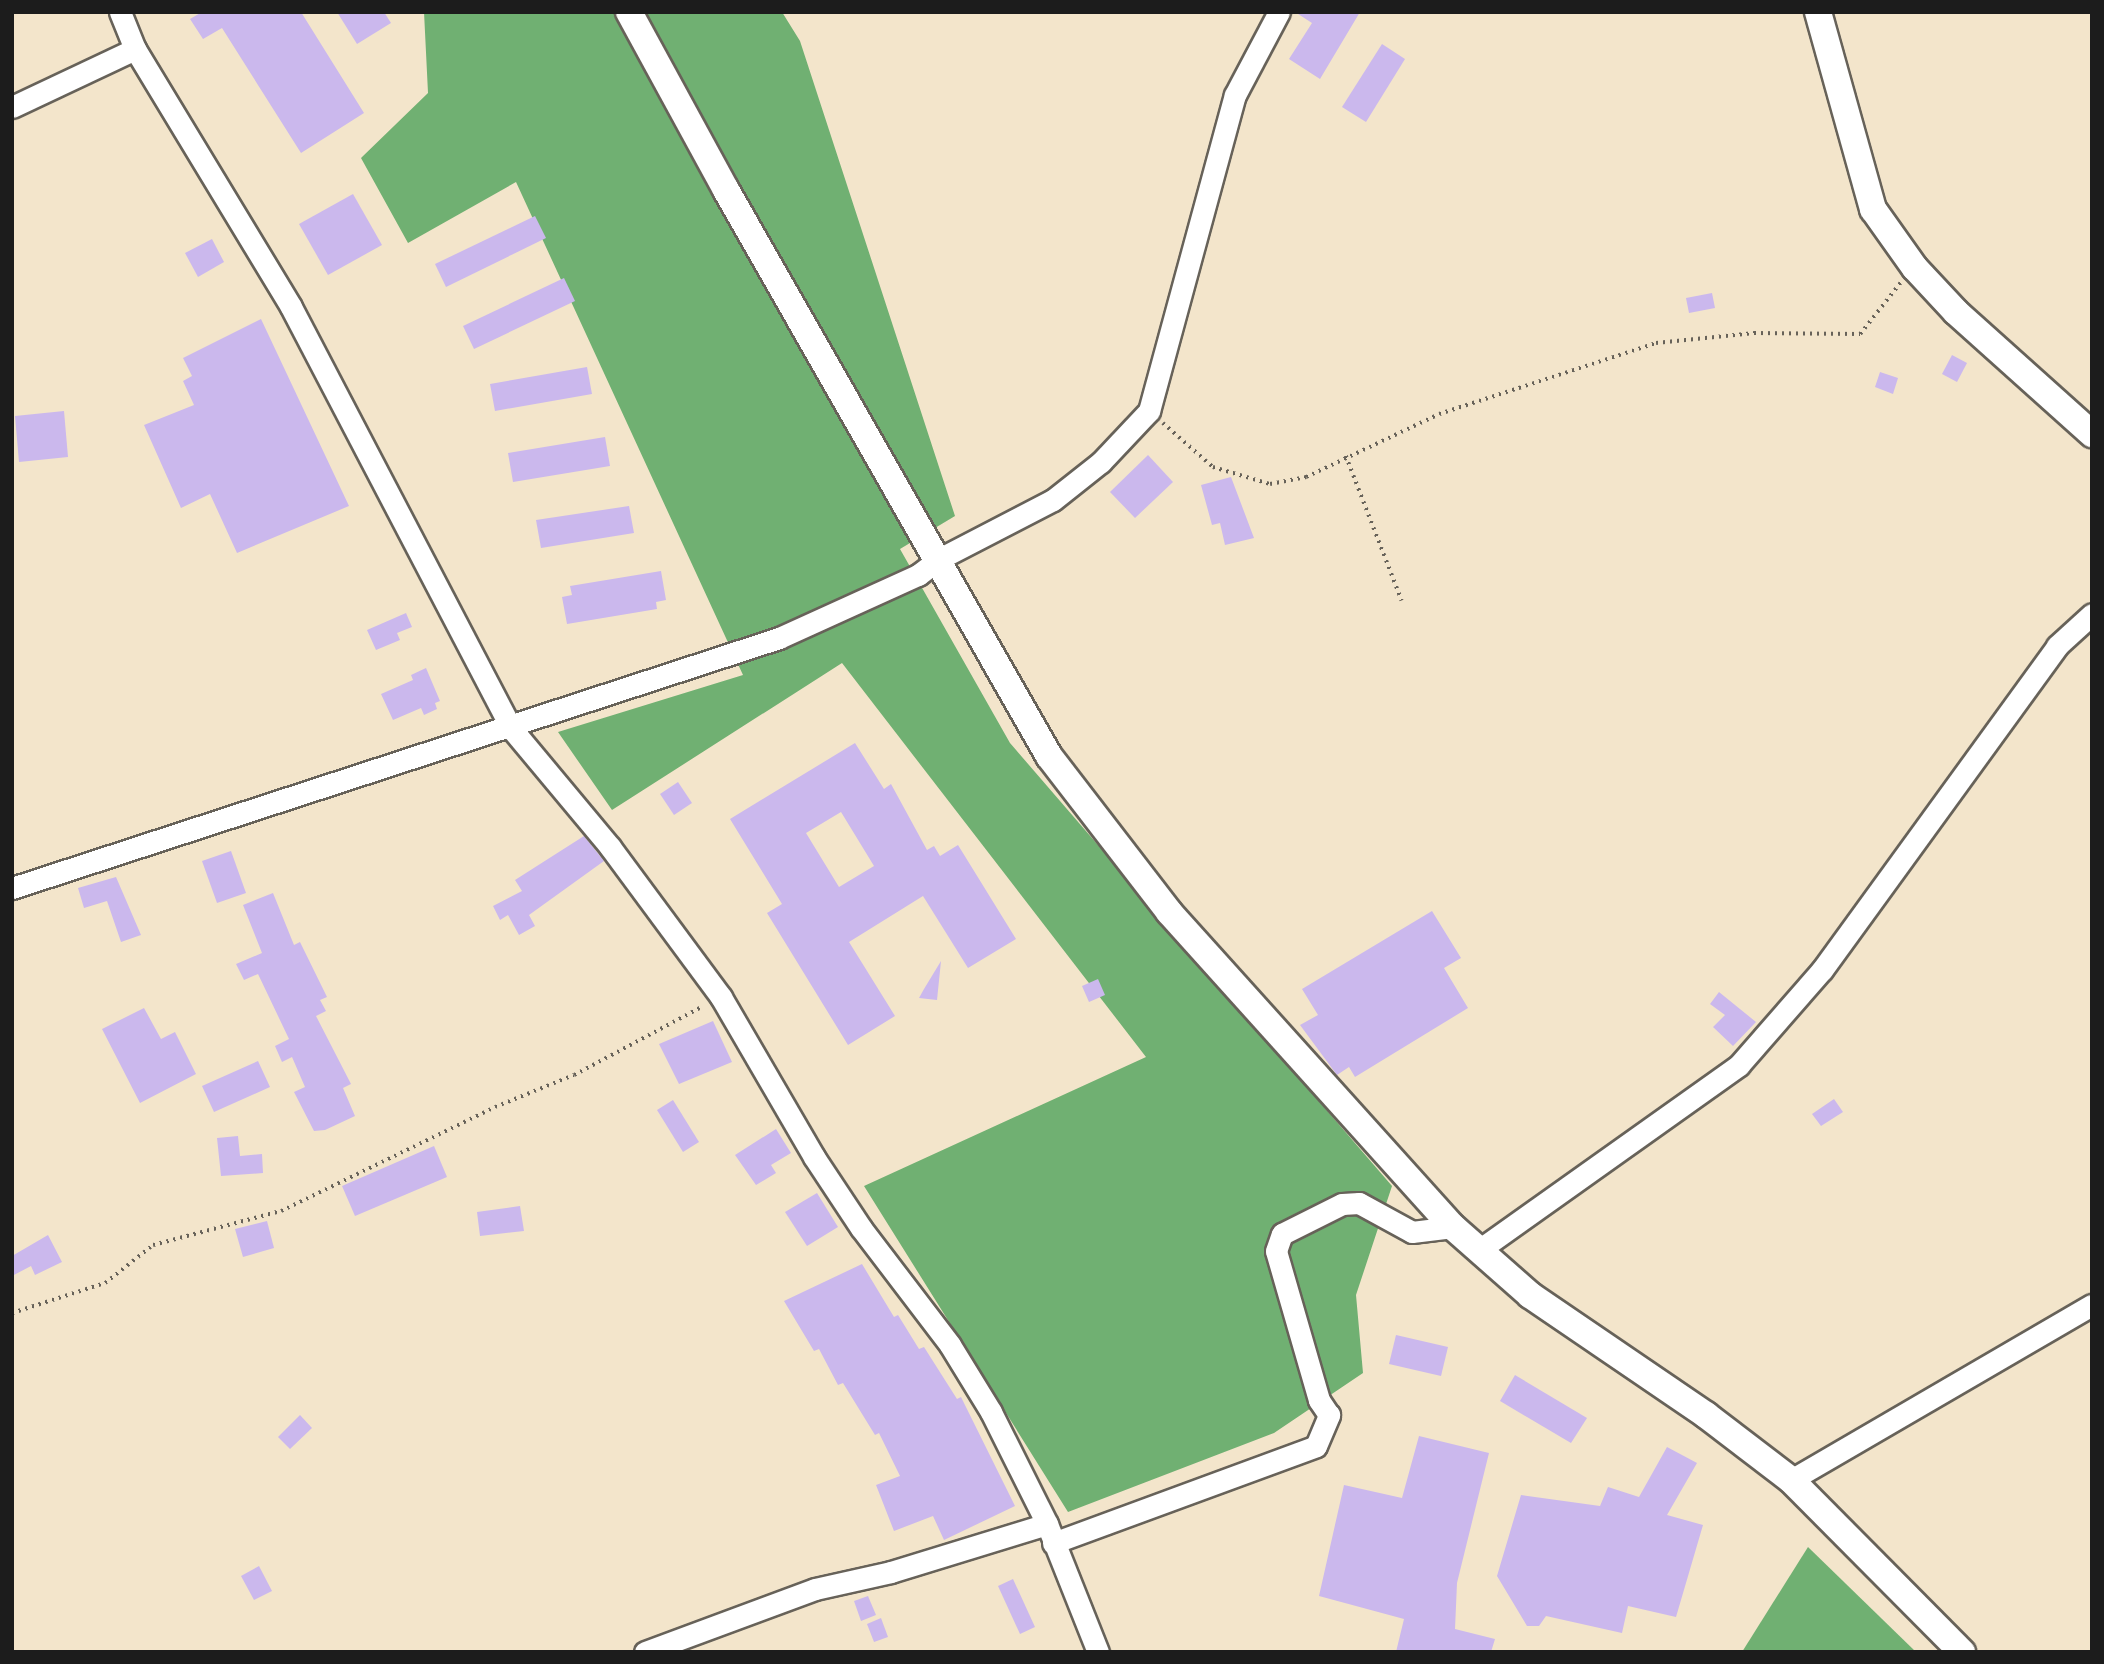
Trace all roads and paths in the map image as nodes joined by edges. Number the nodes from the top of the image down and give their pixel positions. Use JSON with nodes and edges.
{"nodes":[{"id":1,"x":120,"y":12,"type":"edge"},
{"id":2,"x":629,"y":12,"type":"edge"},
{"id":3,"x":1279,"y":12,"type":"edge"},
{"id":4,"x":1818,"y":12,"type":"edge"},
{"id":5,"x":135,"y":48,"type":"junction"},
{"id":6,"x":12,"y":107,"type":"edge"},
{"id":7,"x":1915,"y":268,"type":"junction"},
{"id":8,"x":1149,"y":411,"type":"junction"},
{"id":9,"x":2092,"y":434,"type":"edge"},
{"id":10,"x":1346,"y":456,"type":"junction"},
{"id":11,"x":939,"y":559,"type":"junction"},
{"id":12,"x":1402,"y":601,"type":"dead end"},
{"id":13,"x":2092,"y":614,"type":"edge"},
{"id":14,"x":511,"y":728,"type":"junction"},
{"id":15,"x":12,"y":888,"type":"edge"},
{"id":16,"x":721,"y":997,"type":"junction"},
{"id":17,"x":1453,"y":1227,"type":"junction"},
{"id":18,"x":1479,"y":1250,"type":"junction"},
{"id":19,"x":2092,"y":1305,"type":"edge"},
{"id":20,"x":12,"y":1313,"type":"edge"},
{"id":21,"x":1791,"y":1479,"type":"junction"},
{"id":22,"x":1050,"y":1534,"type":"junction"},
{"id":23,"x":645,"y":1652,"type":"edge"},
{"id":24,"x":1098,"y":1652,"type":"edge"},
{"id":25,"x":1962,"y":1652,"type":"edge"}],
"edges":[{"from":1,"to":5,"type":"street"},
{"from":2,"to":11,"type":"street"},
{"from":3,"to":8,"type":"street"},
{"from":4,"to":7,"type":"street"},
{"from":5,"to":6,"type":"street"},
{"from":5,"to":14,"type":"street"},
{"from":7,"to":9,"type":"street"},
{"from":7,"to":10,"type":"path"},
{"from":8,"to":10,"type":"path"},
{"from":8,"to":11,"type":"street"},
{"from":10,"to":12,"type":"path"},
{"from":11,"to":14,"type":"street"},
{"from":11,"to":17,"type":"street"},
{"from":13,"to":18,"type":"street"},
{"from":14,"to":15,"type":"street"},
{"from":14,"to":16,"type":"street"},
{"from":16,"to":20,"type":"path"},
{"from":16,"to":22,"type":"street"},
{"from":17,"to":18,"type":"street"},
{"from":17,"to":22,"type":"street"},
{"from":18,"to":21,"type":"street"},
{"from":19,"to":21,"type":"street"},
{"from":21,"to":25,"type":"street"},
{"from":22,"to":23,"type":"street"},
{"from":22,"to":24,"type":"street"}]}
